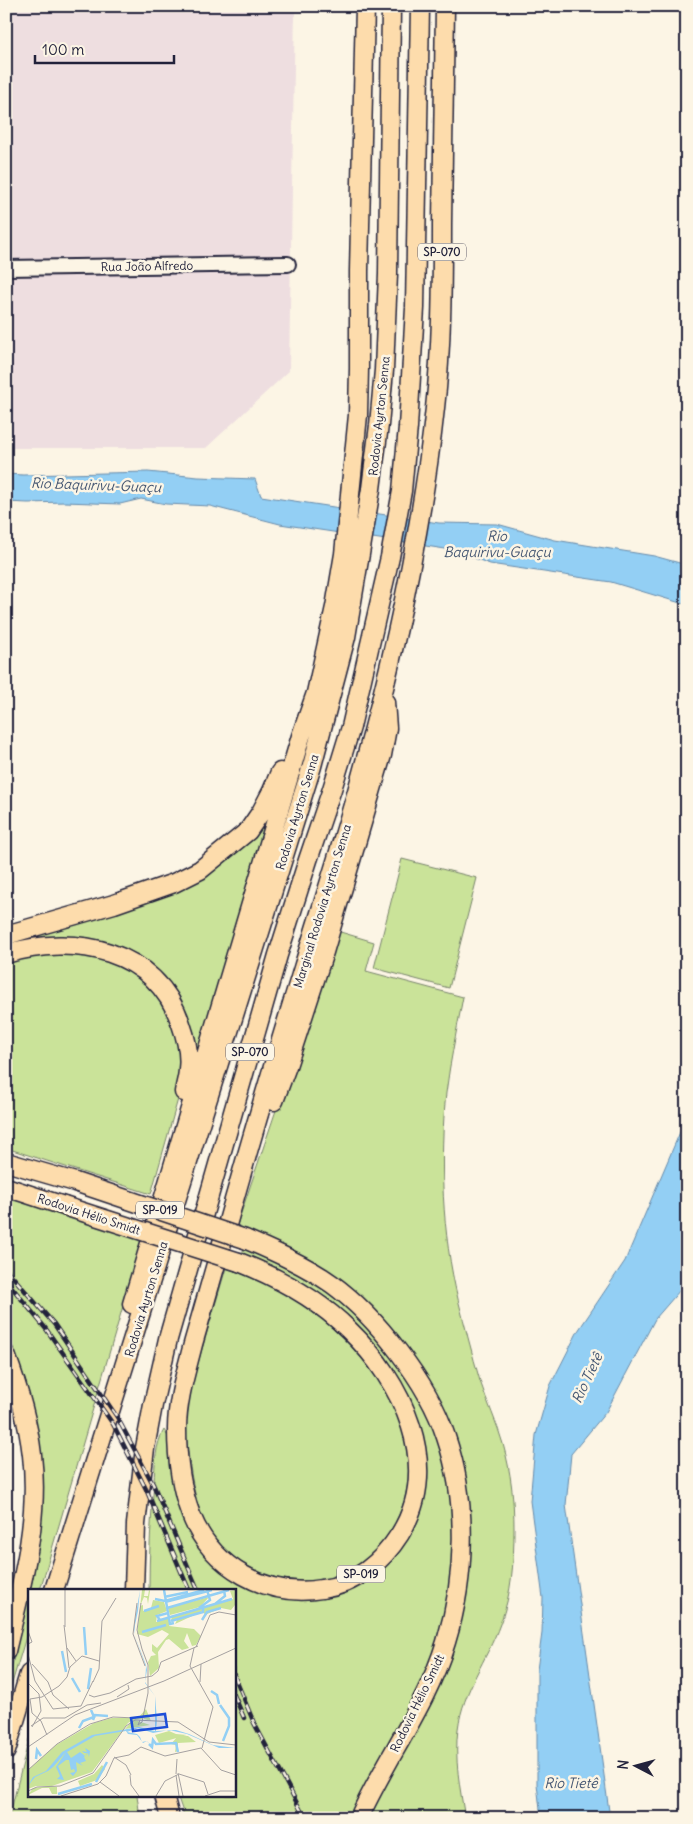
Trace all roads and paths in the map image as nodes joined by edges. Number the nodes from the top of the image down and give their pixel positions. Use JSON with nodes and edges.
{"nodes":[{"id":1,"x":365,"y":6,"type":"edge"},
{"id":2,"x":391,"y":6,"type":"edge"},
{"id":3,"x":420,"y":6,"type":"edge"},
{"id":4,"x":445,"y":6,"type":"edge"},
{"id":5,"x":288,"y":264,"type":"dead end"},
{"id":6,"x":6,"y":268,"type":"edge"},
{"id":7,"x":352,"y":555,"type":"junction"},
{"id":8,"x":301,"y":736,"type":"junction"},
{"id":9,"x":6,"y":935,"type":"edge"},
{"id":10,"x":6,"y":954,"type":"edge"},
{"id":11,"x":10,"y":1161,"type":"edge"},
{"id":12,"x":172,"y":1166,"type":"junction"},
{"id":13,"x":6,"y":1187,"type":"edge"},
{"id":14,"x":203,"y":1310,"type":"joint"},
{"id":15,"x":6,"y":1355,"type":"edge"},
{"id":16,"x":81,"y":1505,"type":"junction"},
{"id":17,"x":54,"y":1589,"type":"edge"},
{"id":18,"x":134,"y":1589,"type":"edge"},
{"id":19,"x":6,"y":1651,"type":"edge"},
{"id":20,"x":28,"y":1677,"type":"edge"},
{"id":21,"x":6,"y":1751,"type":"edge"},
{"id":22,"x":164,"y":1796,"type":"edge"},
{"id":23,"x":170,"y":1818,"type":"edge"},
{"id":24,"x":359,"y":1818,"type":"edge"}],
"edges":[{"from":1,"to":7,"type":"highway"},
{"from":2,"to":7,"type":"highway","name":"Rodovia Ayrton Senna","number":"SP-070"},
{"from":3,"to":18,"type":"highway","name":"Rodovia Ayrton Senna","number":"SP-070"},
{"from":4,"to":14,"type":"highway","name":"Marginal Rodovia Ayrton Senna","number":"SP-070"},
{"from":5,"to":6,"type":"street","name":"Rua João Alfredo"},
{"from":7,"to":8,"type":"highway"},
{"from":7,"to":16,"type":"highway","name":"Rodovia Ayrton Senna","number":"SP-070"},
{"from":8,"to":9,"type":"highway"},
{"from":8,"to":12,"type":"highway"},
{"from":10,"to":12,"type":"highway"},
{"from":11,"to":24,"type":"highway","name":"Rodovia Hélio Smidt","number":"SP-019","bridge":true},
{"from":12,"to":16,"type":"highway"},
{"from":13,"to":14,"type":"highway","name":"Rodovia Hélio Smidt","number":"SP-019","bridge":true},
{"from":15,"to":19,"type":"highway"},
{"from":16,"to":17,"type":"highway","name":"Rodovia Ayrton Senna","number":"SP-070"},
{"from":20,"to":21,"type":"highway"},
{"from":22,"to":23,"type":"highway"}]}
